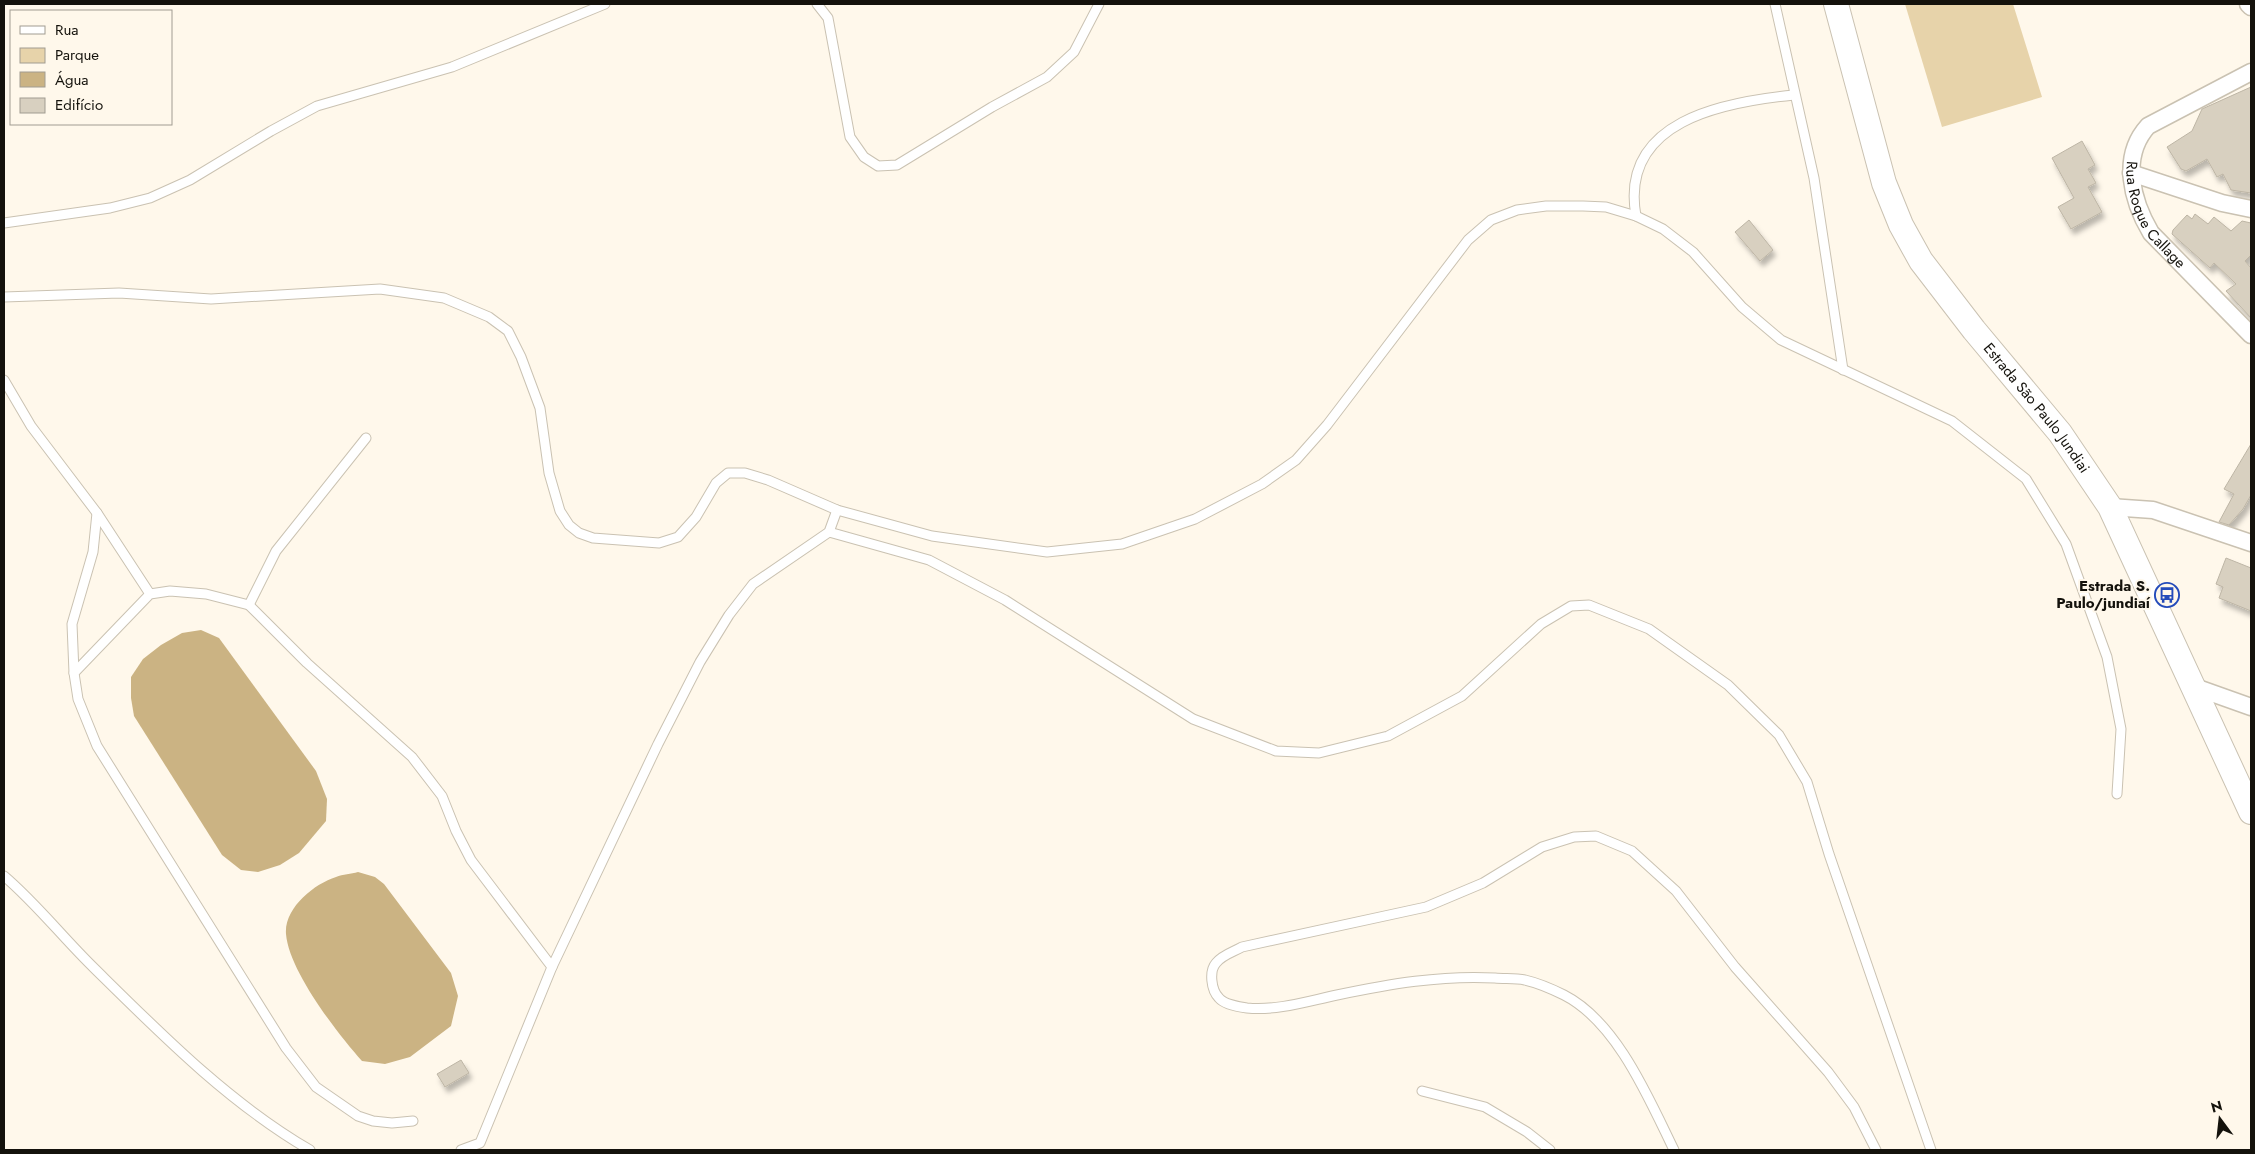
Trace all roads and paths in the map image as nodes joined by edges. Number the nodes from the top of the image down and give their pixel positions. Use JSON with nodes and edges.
{"nodes":[{"id":1,"x":605,"y":4,"type":"edge"},
{"id":2,"x":817,"y":4,"type":"edge"},
{"id":3,"x":1099,"y":4,"type":"edge"},
{"id":4,"x":1775,"y":4,"type":"edge"},
{"id":5,"x":1836,"y":4,"type":"edge"},
{"id":6,"x":2248,"y":4,"type":"edge"},
{"id":7,"x":2251,"y":7,"type":"edge"},
{"id":8,"x":2251,"y":72,"type":"edge"},
{"id":9,"x":1794,"y":95,"type":"junction"},
{"id":10,"x":2131,"y":173,"type":"junction"},
{"id":11,"x":2251,"y":209,"type":"edge"},
{"id":12,"x":1636,"y":216,"type":"junction"},
{"id":13,"x":4,"y":223,"type":"edge"},
{"id":14,"x":4,"y":297,"type":"edge"},
{"id":15,"x":2251,"y":335,"type":"edge"},
{"id":16,"x":1843,"y":370,"type":"junction"},
{"id":17,"x":4,"y":380,"type":"edge"},
{"id":18,"x":366,"y":438,"type":"dead end"},
{"id":19,"x":2110,"y":507,"type":"junction"},
{"id":20,"x":837,"y":510,"type":"junction"},
{"id":21,"x":97,"y":513,"type":"junction"},
{"id":22,"x":829,"y":532,"type":"junction"},
{"id":23,"x":2251,"y":542,"type":"edge"},
{"id":24,"x":150,"y":594,"type":"junction"},
{"id":25,"x":249,"y":605,"type":"junction"},
{"id":26,"x":74,"y":673,"type":"junction"},
{"id":27,"x":2192,"y":686,"type":"junction"},
{"id":28,"x":2251,"y":707,"type":"edge"},
{"id":29,"x":2117,"y":794,"type":"dead end"},
{"id":30,"x":2251,"y":812,"type":"edge"},
{"id":31,"x":4,"y":876,"type":"edge"},
{"id":32,"x":552,"y":966,"type":"junction"},
{"id":33,"x":1422,"y":1091,"type":"dead end"},
{"id":34,"x":412,"y":1121,"type":"dead end"},
{"id":35,"x":480,"y":1142,"type":"junction"},
{"id":36,"x":310,"y":1150,"type":"edge"},
{"id":37,"x":461,"y":1150,"type":"edge"},
{"id":38,"x":487,"y":1150,"type":"edge"},
{"id":39,"x":1550,"y":1150,"type":"edge"},
{"id":40,"x":1674,"y":1150,"type":"edge"},
{"id":41,"x":1876,"y":1150,"type":"edge"},
{"id":42,"x":1931,"y":1150,"type":"edge"}],
"edges":[{"from":1,"to":13,"type":"lane"},
{"from":2,"to":3,"type":"lane"},
{"from":4,"to":9,"type":"lane"},
{"from":5,"to":19,"type":"main road","name":"Estrada São Paulo Jundiai"},
{"from":6,"to":7,"type":"street"},
{"from":8,"to":10,"type":"street","name":"Rua Roque Callage"},
{"from":9,"to":12,"type":"lane"},
{"from":9,"to":16,"type":"lane"},
{"from":10,"to":11,"type":"street"},
{"from":10,"to":15,"type":"street","name":"Rua Roque Callage"},
{"from":12,"to":16,"type":"lane"},
{"from":12,"to":20,"type":"lane"},
{"from":14,"to":20,"type":"lane"},
{"from":16,"to":29,"type":"lane"},
{"from":17,"to":21,"type":"lane"},
{"from":18,"to":25,"type":"lane"},
{"from":19,"to":23,"type":"street"},
{"from":19,"to":27,"type":"main road","name":"Estrada São Paulo Jundiai"},
{"from":20,"to":22,"type":"lane"},
{"from":21,"to":24,"type":"lane"},
{"from":21,"to":26,"type":"lane"},
{"from":22,"to":32,"type":"lane"},
{"from":22,"to":42,"type":"lane"},
{"from":24,"to":25,"type":"lane"},
{"from":24,"to":26,"type":"lane"},
{"from":25,"to":32,"type":"lane"},
{"from":26,"to":34,"type":"lane"},
{"from":27,"to":28,"type":"street"},
{"from":27,"to":30,"type":"main road","name":"Estrada São Paulo Jundiai"},
{"from":31,"to":36,"type":"lane"},
{"from":32,"to":35,"type":"lane"},
{"from":33,"to":39,"type":"lane"},
{"from":35,"to":37,"type":"lane"},
{"from":35,"to":38,"type":"lane"},
{"from":40,"to":41,"type":"lane"}]}
